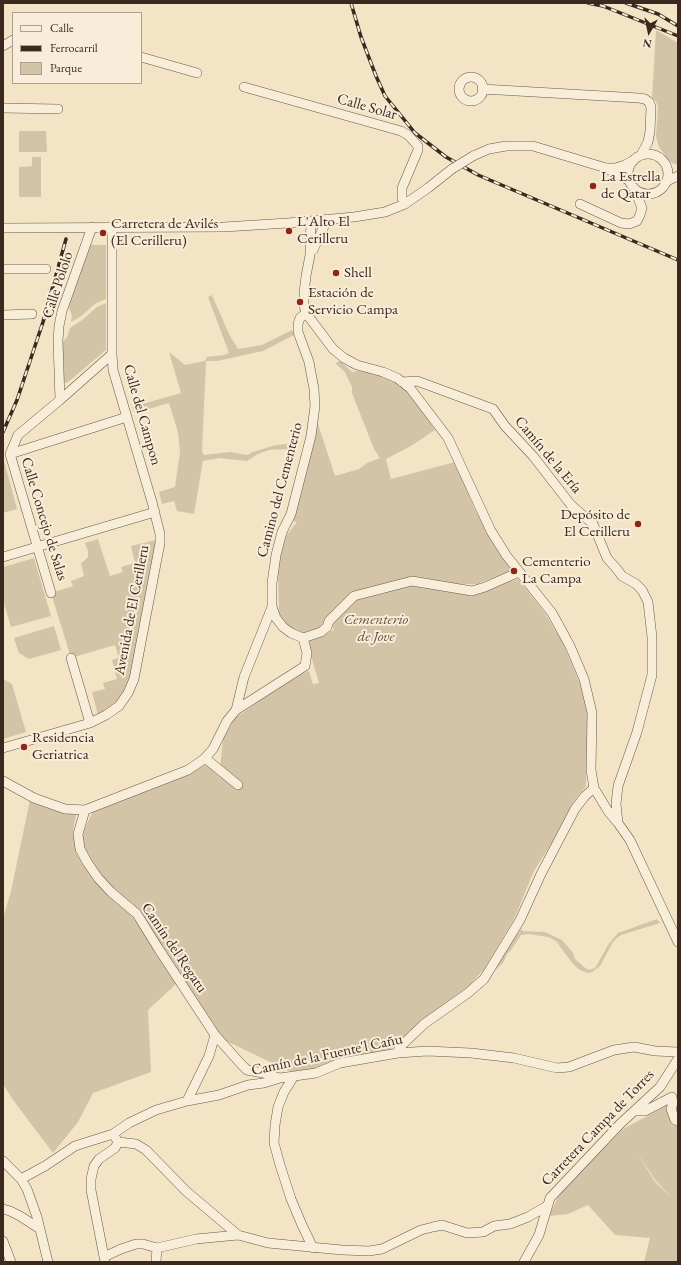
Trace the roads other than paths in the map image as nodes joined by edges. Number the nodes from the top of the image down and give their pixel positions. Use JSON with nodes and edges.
{"nodes":[{"id":1,"x":12,"y":41,"type":"edge"},
{"id":2,"x":3,"y":46,"type":"edge"},
{"id":3,"x":142,"y":57,"type":"edge"},
{"id":4,"x":197,"y":74,"type":"dead end"},
{"id":5,"x":244,"y":87,"type":"dead end"},
{"id":6,"x":482,"y":89,"type":"dead end"},
{"id":7,"x":3,"y":108,"type":"edge"},
{"id":8,"x":58,"y":109,"type":"dead end"},
{"id":9,"x":650,"y":131,"type":"junction"},
{"id":10,"x":656,"y":155,"type":"junction"},
{"id":11,"x":637,"y":158,"type":"junction"},
{"id":12,"x":667,"y":166,"type":"junction"},
{"id":13,"x":606,"y":168,"type":"junction"},
{"id":14,"x":678,"y":170,"type":"edge"},
{"id":15,"x":678,"y":176,"type":"edge"},
{"id":16,"x":667,"y":181,"type":"junction"},
{"id":17,"x":632,"y":185,"type":"junction"},
{"id":18,"x":656,"y":192,"type":"junction"},
{"id":19,"x":405,"y":204,"type":"junction"},
{"id":20,"x":580,"y":204,"type":"dead end"},
{"id":21,"x":642,"y":208,"type":"junction"},
{"id":22,"x":327,"y":220,"type":"junction"},
{"id":23,"x":311,"y":221,"type":"junction"},
{"id":24,"x":92,"y":227,"type":"junction"},
{"id":25,"x":3,"y":228,"type":"edge"},
{"id":26,"x":112,"y":228,"type":"junction"},
{"id":27,"x":310,"y":255,"type":"junction"},
{"id":28,"x":3,"y":269,"type":"edge"},
{"id":29,"x":46,"y":269,"type":"dead end"},
{"id":30,"x":32,"y":314,"type":"dead end"},
{"id":31,"x":306,"y":314,"type":"junction"},
{"id":32,"x":3,"y":315,"type":"edge"},
{"id":33,"x":112,"y":354,"type":"junction"},
{"id":34,"x":95,"y":368,"type":"junction"},
{"id":35,"x":113,"y":370,"type":"junction"},
{"id":36,"x":402,"y":382,"type":"junction"},
{"id":37,"x":60,"y":400,"type":"junction"},
{"id":38,"x":127,"y":417,"type":"junction"},
{"id":39,"x":18,"y":435,"type":"junction"},
{"id":40,"x":28,"y":449,"type":"junction"},
{"id":41,"x":10,"y":454,"type":"junction"},
{"id":42,"x":155,"y":512,"type":"junction"},
{"id":43,"x":38,"y":547,"type":"junction"},
{"id":44,"x":3,"y":557,"type":"edge"},
{"id":45,"x":519,"y":572,"type":"junction"},
{"id":46,"x":52,"y":593,"type":"dead end"},
{"id":47,"x":272,"y":607,"type":"junction"},
{"id":48,"x":303,"y":638,"type":"junction"},
{"id":49,"x":71,"y":658,"type":"dead end"},
{"id":50,"x":236,"y":710,"type":"junction"},
{"id":51,"x":90,"y":723,"type":"junction"},
{"id":52,"x":3,"y":748,"type":"edge"},
{"id":53,"x":205,"y":758,"type":"junction"},
{"id":54,"x":3,"y":781,"type":"edge"},
{"id":55,"x":238,"y":785,"type":"dead end"},
{"id":56,"x":594,"y":788,"type":"junction"},
{"id":57,"x":85,"y":810,"type":"junction"},
{"id":58,"x":618,"y":823,"type":"junction"},
{"id":59,"x":678,"y":942,"type":"edge"},
{"id":60,"x":215,"y":1035,"type":"junction"},
{"id":61,"x":678,"y":1052,"type":"edge"},
{"id":62,"x":398,"y":1053,"type":"junction"},
{"id":63,"x":678,"y":1059,"type":"edge"},
{"id":64,"x":294,"y":1076,"type":"junction"},
{"id":65,"x":280,"y":1078,"type":"junction"},
{"id":66,"x":187,"y":1101,"type":"junction"},
{"id":67,"x":635,"y":1111,"type":"junction"},
{"id":68,"x":678,"y":1121,"type":"edge"},
{"id":69,"x":115,"y":1138,"type":"junction"},
{"id":70,"x":3,"y":1160,"type":"edge"},
{"id":71,"x":21,"y":1179,"type":"junction"},
{"id":72,"x":547,"y":1206,"type":"junction"},
{"id":73,"x":3,"y":1209,"type":"edge"},
{"id":74,"x":33,"y":1220,"type":"junction"},
{"id":75,"x":238,"y":1235,"type":"junction"},
{"id":76,"x":3,"y":1241,"type":"edge"},
{"id":77,"x":157,"y":1248,"type":"junction"},
{"id":78,"x":314,"y":1248,"type":"junction"},
{"id":79,"x":104,"y":1260,"type":"edge"},
{"id":80,"x":11,"y":1262,"type":"edge"},
{"id":81,"x":48,"y":1262,"type":"edge"},
{"id":82,"x":156,"y":1262,"type":"edge"},
{"id":83,"x":524,"y":1262,"type":"edge"}],
"edges":[{"from":1,"to":2,"type":"street"},
{"from":3,"to":4,"type":"street"},
{"from":5,"to":19,"type":"street","name":"Calle Solar"},
{"from":6,"to":9,"type":"street"},
{"from":7,"to":8,"type":"street"},
{"from":9,"to":10,"type":"street"},
{"from":9,"to":11,"type":"street"},
{"from":10,"to":11,"type":"street"},
{"from":10,"to":12,"type":"street"},
{"from":11,"to":13,"type":"street"},
{"from":11,"to":17,"type":"street"},
{"from":12,"to":14,"type":"street"},
{"from":12,"to":16,"type":"street"},
{"from":13,"to":17,"type":"street"},
{"from":13,"to":19,"type":"street","bridge":true},
{"from":15,"to":16,"type":"street"},
{"from":16,"to":18,"type":"street"},
{"from":17,"to":18,"type":"street"},
{"from":17,"to":21,"type":"street"},
{"from":18,"to":21,"type":"street"},
{"from":19,"to":22,"type":"street"},
{"from":20,"to":21,"type":"street"},
{"from":22,"to":23,"type":"street"},
{"from":22,"to":27,"type":"street"},
{"from":23,"to":26,"type":"street"},
{"from":23,"to":27,"type":"street"},
{"from":24,"to":25,"type":"street"},
{"from":24,"to":26,"type":"street"},
{"from":24,"to":37,"type":"street","name":"Calle Pololo"},
{"from":26,"to":33,"type":"street","name":"Calle del Campon"},
{"from":27,"to":31,"type":"street"},
{"from":28,"to":29,"type":"street"},
{"from":30,"to":32,"type":"street"},
{"from":31,"to":36,"type":"street"},
{"from":31,"to":47,"type":"street","name":"Camino del Cementerio"},
{"from":33,"to":34,"type":"street","name":"Calle Concejo de Salas"},
{"from":33,"to":35,"type":"street","name":"Calle del Campon"},
{"from":34,"to":35,"type":"street"},
{"from":34,"to":37,"type":"street","name":"Calle Concejo de Salas"},
{"from":35,"to":38,"type":"street","name":"Calle del Campon"},
{"from":36,"to":45,"type":"street"},
{"from":36,"to":58,"type":"street","name":"Camín de la Ería"},
{"from":37,"to":39,"type":"street","name":"Calle Concejo de Salas"},
{"from":38,"to":40,"type":"street"},
{"from":38,"to":42,"type":"street","name":"Calle del Campon"},
{"from":39,"to":40,"type":"street"},
{"from":39,"to":41,"type":"street","name":"Calle Concejo de Salas"},
{"from":40,"to":41,"type":"street"},
{"from":41,"to":43,"type":"street","name":"Calle Concejo de Salas"},
{"from":42,"to":43,"type":"street"},
{"from":42,"to":51,"type":"street","name":"Avenida de El Cerilleru"},
{"from":43,"to":44,"type":"street"},
{"from":43,"to":46,"type":"street","name":"Calle Concejo de Salas"},
{"from":45,"to":48,"type":"street"},
{"from":45,"to":56,"type":"street"},
{"from":47,"to":48,"type":"street","name":"Camino del Cementerio"},
{"from":47,"to":50,"type":"street","name":"Camino del Cementerio"},
{"from":48,"to":50,"type":"street","name":"Camino del Cementerio"},
{"from":49,"to":51,"type":"street"},
{"from":50,"to":53,"type":"street","name":"Camino del Cementerio"},
{"from":51,"to":52,"type":"street","name":"Avenida de El Cerilleru"},
{"from":53,"to":55,"type":"street"},
{"from":53,"to":57,"type":"street","name":"Camino del Cementerio"},
{"from":54,"to":57,"type":"street","name":"Camino del Cementerio"},
{"from":56,"to":58,"type":"street"},
{"from":56,"to":62,"type":"street"},
{"from":57,"to":60,"type":"street","name":"Camín del Regatu"},
{"from":58,"to":59,"type":"street"},
{"from":60,"to":65,"type":"street","name":"Camín del Regatu"},
{"from":60,"to":66,"type":"street"},
{"from":61,"to":62,"type":"street","name":"Camín de la Fuente'l Cañu"},
{"from":62,"to":64,"type":"street","name":"Camín de la Fuente'l Cañu"},
{"from":63,"to":67,"type":"street","name":"Carretera Campa de Torres"},
{"from":64,"to":65,"type":"street","name":"Camín de la Fuente'l Cañu"},
{"from":64,"to":78,"type":"street"},
{"from":65,"to":66,"type":"street","name":"Camín de la Fuente'l Cañu"},
{"from":66,"to":69,"type":"street","name":"Camín de la Fuente'l Cañu"},
{"from":67,"to":68,"type":"street"},
{"from":67,"to":72,"type":"street","name":"Carretera Campa de Torres"},
{"from":69,"to":71,"type":"street","name":"Camín de la Fuente'l Cañu"},
{"from":69,"to":75,"type":"street"},
{"from":69,"to":79,"type":"street"},
{"from":70,"to":71,"type":"street"},
{"from":71,"to":74,"type":"street"},
{"from":72,"to":78,"type":"street"},
{"from":72,"to":83,"type":"street","name":"Carretera Campa de Torres"},
{"from":73,"to":74,"type":"street"},
{"from":74,"to":81,"type":"street"},
{"from":75,"to":77,"type":"street"},
{"from":75,"to":78,"type":"street"},
{"from":76,"to":80,"type":"street"},
{"from":77,"to":79,"type":"street"},
{"from":77,"to":82,"type":"street"}]}
